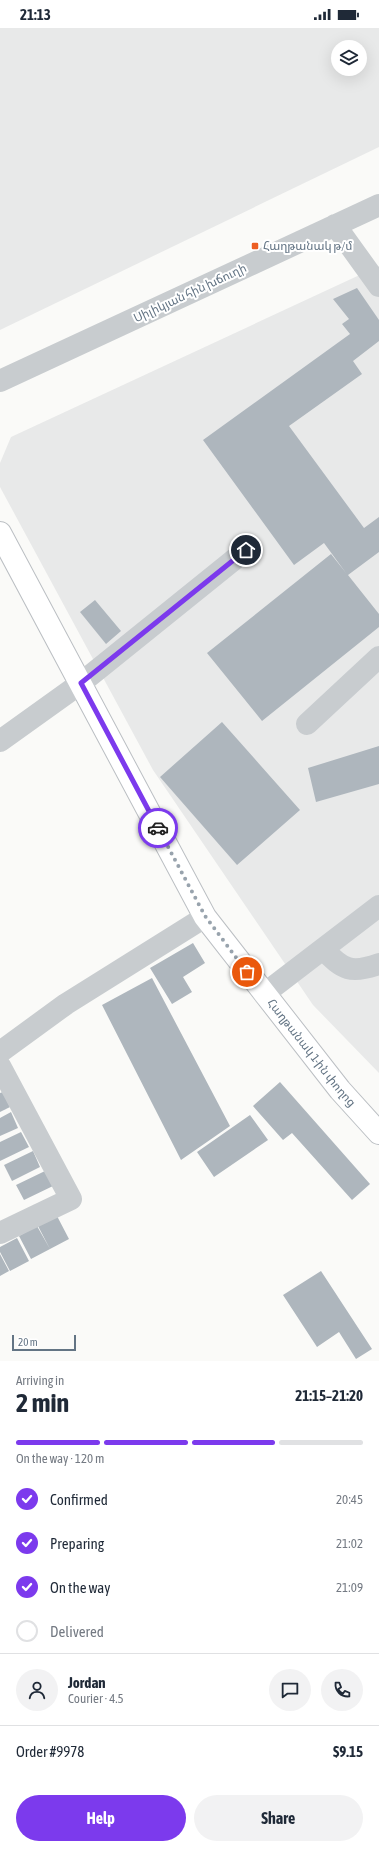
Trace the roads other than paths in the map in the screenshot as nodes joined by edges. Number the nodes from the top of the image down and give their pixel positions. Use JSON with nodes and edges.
{"nodes":[{"id":1,"x":379,"y":205,"type":"edge"},
{"id":2,"x":335,"y":225,"type":"junction"},
{"id":3,"x":379,"y":286,"type":"edge"},
{"id":4,"x":0,"y":381,"type":"edge"},
{"id":5,"x":0,"y":533,"type":"edge"},
{"id":6,"x":246,"y":550,"type":"dead end"},
{"id":7,"x":379,"y":657,"type":"edge"},
{"id":8,"x":81,"y":683,"type":"junction"},
{"id":9,"x":307,"y":724,"type":"dead end"},
{"id":10,"x":0,"y":740,"type":"edge"},
{"id":11,"x":379,"y":906,"type":"edge"},
{"id":12,"x":205,"y":916,"type":"junction"},
{"id":13,"x":323,"y":949,"type":"junction"},
{"id":14,"x":379,"y":964,"type":"edge"},
{"id":15,"x":264,"y":994,"type":"junction"},
{"id":16,"x":0,"y":1052,"type":"edge"},
{"id":17,"x":0,"y":1066,"type":"edge"},
{"id":18,"x":379,"y":1134,"type":"edge"},
{"id":19,"x":0,"y":1232,"type":"edge"}],
"edges":[{"from":1,"to":2,"type":"street","name":"Սիլիկյան հին խճուղի"},
{"from":2,"to":3,"type":"street"},
{"from":2,"to":4,"type":"street","name":"Սիլիկյան հին խճուղի"},
{"from":5,"to":8,"type":"main road","name":"Հաղթանակ 1-ին փողոց"},
{"from":6,"to":8,"type":"street"},
{"from":7,"to":9,"type":"street"},
{"from":8,"to":10,"type":"street"},
{"from":8,"to":12,"type":"main road","name":"Հաղթանակ 1-ին փողոց"},
{"from":11,"to":13,"type":"street"},
{"from":12,"to":15,"type":"main road","name":"Հաղթանակ 1-ին փողոց"},
{"from":12,"to":16,"type":"street"},
{"from":13,"to":14,"type":"street"},
{"from":13,"to":15,"type":"street"},
{"from":15,"to":18,"type":"main road","name":"Հաղթանակ 1-ին փողոց"},
{"from":17,"to":19,"type":"street"}]}
